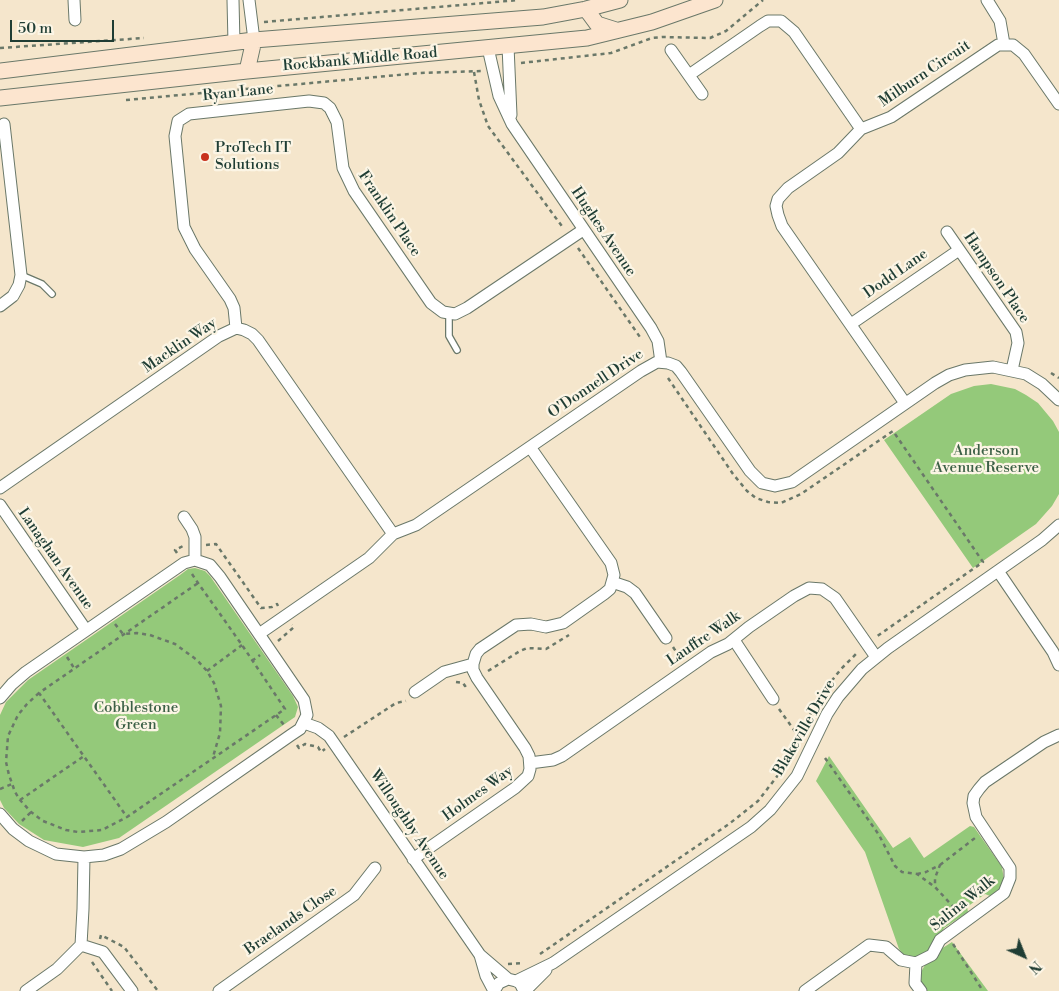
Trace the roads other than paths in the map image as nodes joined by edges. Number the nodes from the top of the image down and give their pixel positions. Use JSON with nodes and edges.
{"nodes":[{"id":1,"x":74,"y":0,"type":"edge"},
{"id":2,"x":233,"y":0,"type":"edge"},
{"id":3,"x":249,"y":0,"type":"edge"},
{"id":4,"x":715,"y":0,"type":"edge"},
{"id":5,"x":987,"y":0,"type":"edge"},
{"id":6,"x":610,"y":1,"type":"edge"},
{"id":7,"x":583,"y":4,"type":"edge"},
{"id":8,"x":75,"y":20,"type":"dead end"},
{"id":9,"x":493,"y":21,"type":"junction"},
{"id":10,"x":618,"y":30,"type":"junction"},
{"id":11,"x":254,"y":40,"type":"junction"},
{"id":12,"x":234,"y":43,"type":"junction"},
{"id":13,"x":1004,"y":44,"type":"junction"},
{"id":14,"x":508,"y":46,"type":"junction"},
{"id":15,"x":488,"y":48,"type":"junction"},
{"id":16,"x":671,"y":50,"type":"dead end"},
{"id":17,"x":246,"y":70,"type":"junction"},
{"id":18,"x":0,"y":71,"type":"edge"},
{"id":19,"x":689,"y":75,"type":"junction"},
{"id":20,"x":702,"y":94,"type":"dead end"},
{"id":21,"x":0,"y":98,"type":"edge"},
{"id":22,"x":309,"y":101,"type":"joint"},
{"id":23,"x":1059,"y":104,"type":"edge"},
{"id":24,"x":4,"y":124,"type":"dead end"},
{"id":25,"x":512,"y":124,"type":"junction"},
{"id":26,"x":861,"y":129,"type":"junction"},
{"id":27,"x":583,"y":230,"type":"junction"},
{"id":28,"x":947,"y":232,"type":"dead end"},
{"id":29,"x":959,"y":250,"type":"junction"},
{"id":30,"x":21,"y":275,"type":"junction"},
{"id":31,"x":52,"y":294,"type":"dead end"},
{"id":32,"x":0,"y":306,"type":"edge"},
{"id":33,"x":450,"y":314,"type":"junction"},
{"id":34,"x":851,"y":324,"type":"junction"},
{"id":35,"x":236,"y":328,"type":"junction"},
{"id":36,"x":457,"y":350,"type":"dead end"},
{"id":37,"x":659,"y":362,"type":"junction"},
{"id":38,"x":1012,"y":370,"type":"junction"},
{"id":39,"x":1059,"y":400,"type":"edge"},
{"id":40,"x":905,"y":403,"type":"junction"},
{"id":41,"x":530,"y":446,"type":"junction"},
{"id":42,"x":0,"y":488,"type":"edge"},
{"id":43,"x":0,"y":505,"type":"edge"},
{"id":44,"x":184,"y":517,"type":"dead end"},
{"id":45,"x":1059,"y":524,"type":"edge"},
{"id":46,"x":393,"y":534,"type":"junction"},
{"id":47,"x":195,"y":560,"type":"junction"},
{"id":48,"x":998,"y":572,"type":"junction"},
{"id":49,"x":612,"y":582,"type":"junction"},
{"id":50,"x":86,"y":630,"type":"junction"},
{"id":51,"x":259,"y":634,"type":"junction"},
{"id":52,"x":666,"y":638,"type":"road end"},
{"id":53,"x":734,"y":640,"type":"junction"},
{"id":54,"x":1056,"y":654,"type":"edge"},
{"id":55,"x":876,"y":657,"type":"junction"},
{"id":56,"x":473,"y":664,"type":"junction"},
{"id":57,"x":1059,"y":665,"type":"edge"},
{"id":58,"x":415,"y":692,"type":"dead end"},
{"id":59,"x":0,"y":698,"type":"edge"},
{"id":60,"x":773,"y":699,"type":"road end"},
{"id":61,"x":304,"y":722,"type":"junction"},
{"id":62,"x":1059,"y":727,"type":"edge"},
{"id":63,"x":1059,"y":735,"type":"edge"},
{"id":64,"x":1044,"y":742,"type":"junction"},
{"id":65,"x":530,"y":764,"type":"junction"},
{"id":66,"x":0,"y":814,"type":"edge"},
{"id":67,"x":84,"y":857,"type":"junction"},
{"id":68,"x":413,"y":859,"type":"junction"},
{"id":69,"x":375,"y":868,"type":"dead end"},
{"id":70,"x":80,"y":945,"type":"junction"},
{"id":71,"x":480,"y":955,"type":"junction"},
{"id":72,"x":553,"y":963,"type":"junction"},
{"id":73,"x":916,"y":963,"type":"junction"},
{"id":74,"x":512,"y":980,"type":"junction"},
{"id":75,"x":26,"y":991,"type":"edge"},
{"id":76,"x":132,"y":991,"type":"edge"},
{"id":77,"x":218,"y":991,"type":"edge"},
{"id":78,"x":494,"y":991,"type":"edge"},
{"id":79,"x":524,"y":991,"type":"edge"},
{"id":80,"x":805,"y":991,"type":"edge"},
{"id":81,"x":921,"y":991,"type":"edge"}],
"edges":[{"from":1,"to":8,"type":"street"},
{"from":2,"to":12,"type":"street"},
{"from":3,"to":11,"type":"street"},
{"from":4,"to":10,"type":"street","name":"Rockbank Middle Road"},
{"from":5,"to":13,"type":"street"},
{"from":6,"to":7,"type":"street","name":"Rockbank Middle Road"},
{"from":7,"to":9,"type":"street","name":"Rockbank Middle Road"},
{"from":7,"to":10,"type":"street"},
{"from":9,"to":11,"type":"street","name":"Rockbank Middle Road"},
{"from":9,"to":14,"type":"street"},
{"from":9,"to":15,"type":"street"},
{"from":10,"to":14,"type":"street","name":"Rockbank Middle Road"},
{"from":11,"to":12,"type":"street","name":"Rockbank Middle Road"},
{"from":11,"to":17,"type":"street"},
{"from":12,"to":17,"type":"street"},
{"from":12,"to":18,"type":"street","name":"Rockbank Middle Road"},
{"from":13,"to":23,"type":"street"},
{"from":13,"to":26,"type":"street","name":"Milburn Circuit"},
{"from":14,"to":15,"type":"street","name":"Rockbank Middle Road"},
{"from":14,"to":25,"type":"street"},
{"from":15,"to":17,"type":"street","name":"Rockbank Middle Road"},
{"from":15,"to":25,"type":"street","name":"Hughes Avenue"},
{"from":16,"to":19,"type":"street"},
{"from":17,"to":21,"type":"street","name":"Rockbank Middle Road"},
{"from":19,"to":20,"type":"street"},
{"from":19,"to":26,"type":"street"},
{"from":22,"to":33,"type":"street","name":"Franklin Place"},
{"from":22,"to":35,"type":"street","name":"Ryan Lane"},
{"from":24,"to":30,"type":"street"},
{"from":25,"to":27,"type":"street","name":"Hughes Avenue"},
{"from":26,"to":34,"type":"street","name":"Milburn Circuit"},
{"from":27,"to":33,"type":"street"},
{"from":27,"to":37,"type":"street","name":"Hughes Avenue"},
{"from":28,"to":29,"type":"street","name":"Hampson Place"},
{"from":29,"to":34,"type":"street","name":"Dodd Lane"},
{"from":29,"to":38,"type":"street","name":"Hampson Place"},
{"from":30,"to":31,"type":"lane"},
{"from":30,"to":32,"type":"street"},
{"from":33,"to":36,"type":"lane"},
{"from":34,"to":40,"type":"street","name":"Milburn Circuit"},
{"from":35,"to":42,"type":"street","name":"Macklin Way"},
{"from":35,"to":46,"type":"street","name":"Macklin Way"},
{"from":37,"to":40,"type":"street","name":"O'Donnell Drive"},
{"from":37,"to":41,"type":"street","name":"O'Donnell Drive"},
{"from":38,"to":39,"type":"street","name":"O'Donnell Drive"},
{"from":38,"to":40,"type":"street","name":"O'Donnell Drive"},
{"from":41,"to":46,"type":"street","name":"O'Donnell Drive"},
{"from":41,"to":49,"type":"street"},
{"from":43,"to":50,"type":"street","name":"Lanaghan Avenue"},
{"from":44,"to":47,"type":"street"},
{"from":45,"to":48,"type":"street","name":"Blakeville Drive"},
{"from":46,"to":51,"type":"street","name":"O'Donnell Drive"},
{"from":47,"to":50,"type":"street"},
{"from":47,"to":51,"type":"street"},
{"from":48,"to":54,"type":"street"},
{"from":48,"to":55,"type":"street","name":"Blakeville Drive"},
{"from":49,"to":52,"type":"street"},
{"from":49,"to":56,"type":"street"},
{"from":50,"to":59,"type":"street"},
{"from":51,"to":61,"type":"street"},
{"from":53,"to":55,"type":"street","name":"Lauffre Walk"},
{"from":53,"to":60,"type":"street"},
{"from":53,"to":65,"type":"street","name":"Lauffre Walk"},
{"from":54,"to":57,"type":"street"},
{"from":55,"to":72,"type":"street","name":"Blakeville Drive"},
{"from":56,"to":58,"type":"street"},
{"from":56,"to":65,"type":"street","name":"Holmes Way"},
{"from":61,"to":67,"type":"street"},
{"from":61,"to":68,"type":"street","name":"Willoughby Avenue"},
{"from":62,"to":64,"type":"street","name":"Salina Walk"},
{"from":63,"to":64,"type":"street","name":"Salina Walk"},
{"from":64,"to":73,"type":"street","name":"Salina Walk"},
{"from":65,"to":68,"type":"street","name":"Holmes Way"},
{"from":66,"to":67,"type":"street"},
{"from":67,"to":70,"type":"street"},
{"from":68,"to":71,"type":"street","name":"Willoughby Avenue"},
{"from":69,"to":77,"type":"street","name":"Braelands Close"},
{"from":70,"to":75,"type":"street"},
{"from":70,"to":76,"type":"street"},
{"from":71,"to":74,"type":"street","name":"Willoughby Avenue"},
{"from":71,"to":78,"type":"street","name":"Willoughby Avenue"},
{"from":72,"to":74,"type":"street","name":"Blakeville Drive"},
{"from":72,"to":79,"type":"street","name":"Blakeville Drive"},
{"from":73,"to":80,"type":"street"},
{"from":73,"to":81,"type":"street"},
{"from":74,"to":78,"type":"street","name":"Blakeville Drive"},
{"from":74,"to":79,"type":"street","name":"Willoughby Avenue"}]}
